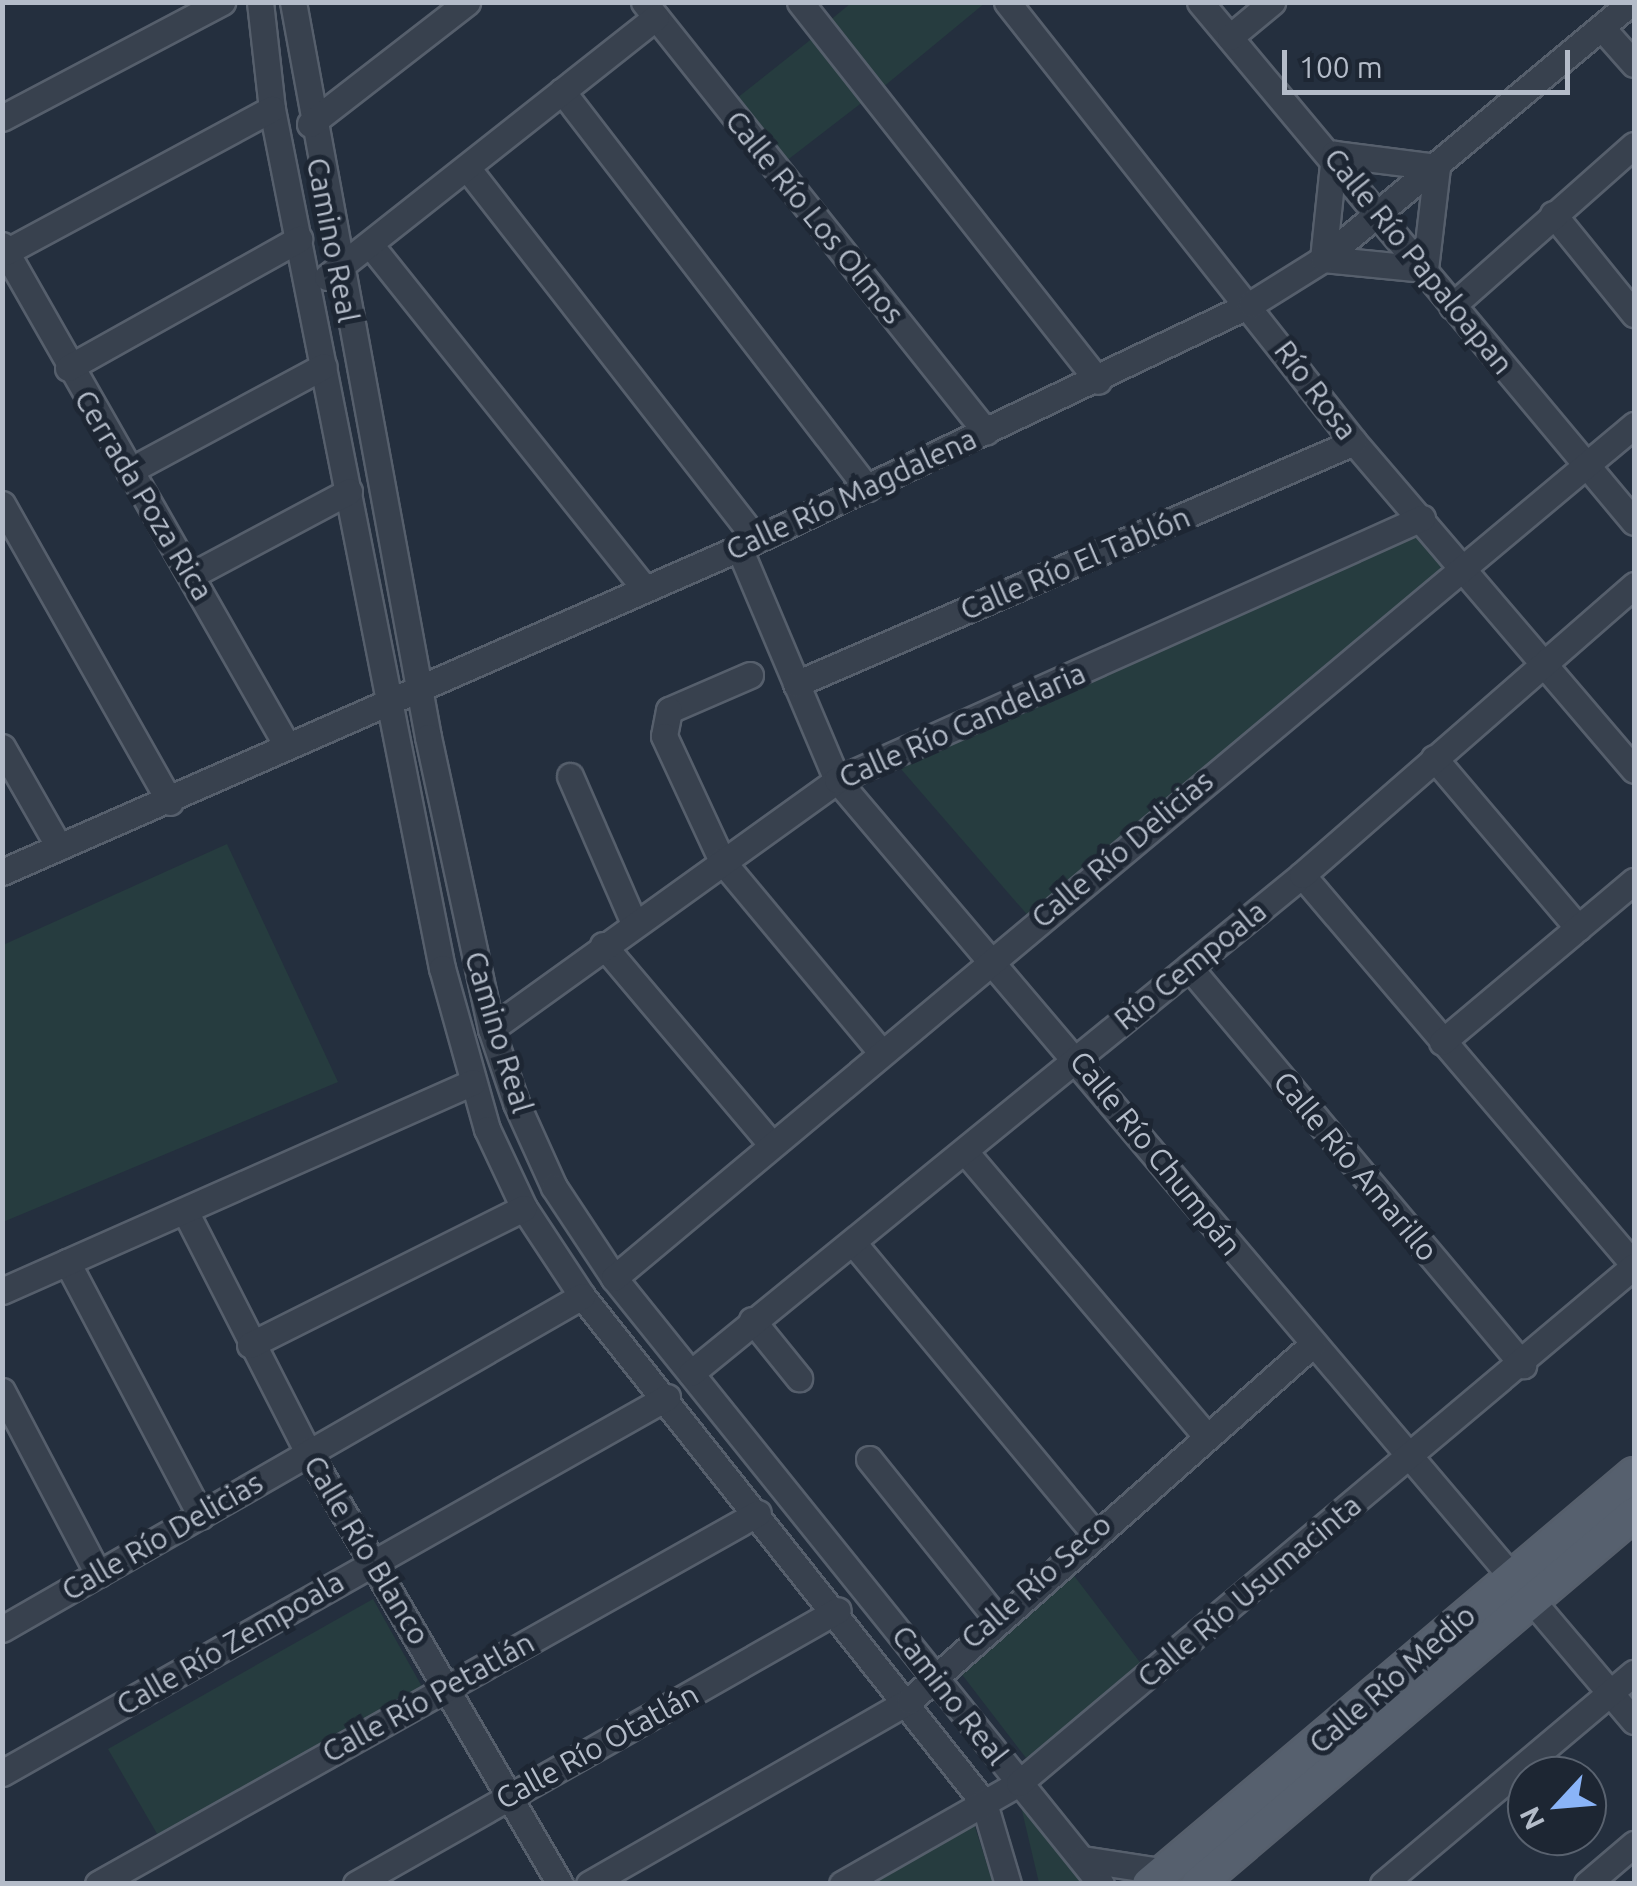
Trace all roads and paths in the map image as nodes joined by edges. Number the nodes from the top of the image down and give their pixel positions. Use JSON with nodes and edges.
{"nodes":[{"id":1,"x":222,"y":2,"type":"edge"},
{"id":2,"x":260,"y":2,"type":"edge"},
{"id":3,"x":292,"y":2,"type":"edge"},
{"id":4,"x":467,"y":2,"type":"edge"},
{"id":5,"x":800,"y":2,"type":"edge"},
{"id":6,"x":1007,"y":2,"type":"edge"},
{"id":7,"x":1200,"y":2,"type":"edge"},
{"id":8,"x":1272,"y":2,"type":"edge"},
{"id":9,"x":1632,"y":2,"type":"edge"},
{"id":10,"x":650,"y":10,"type":"edge"},
{"id":11,"x":1602,"y":28,"type":"junction"},
{"id":12,"x":1230,"y":38,"type":"junction"},
{"id":13,"x":1634,"y":64,"type":"edge"},
{"id":14,"x":562,"y":91,"type":"junction"},
{"id":15,"x":272,"y":109,"type":"junction"},
{"id":16,"x":2,"y":118,"type":"edge"},
{"id":17,"x":310,"y":124,"type":"junction"},
{"id":18,"x":1634,"y":146,"type":"edge"},
{"id":19,"x":1334,"y":154,"type":"junction"},
{"id":20,"x":1436,"y":167,"type":"junction"},
{"id":21,"x":468,"y":169,"type":"junction"},
{"id":22,"x":1380,"y":212,"type":"junction"},
{"id":23,"x":1553,"y":214,"type":"junction"},
{"id":24,"x":299,"y":238,"type":"junction"},
{"id":25,"x":372,"y":247,"type":"junction"},
{"id":26,"x":4,"y":249,"type":"edge"},
{"id":27,"x":1324,"y":260,"type":"junction"},
{"id":28,"x":338,"y":268,"type":"junction"},
{"id":29,"x":1425,"y":269,"type":"junction"},
{"id":30,"x":1625,"y":285,"type":"edge"},
{"id":31,"x":309,"y":292,"type":"junction"},
{"id":32,"x":1251,"y":304,"type":"junction"},
{"id":33,"x":1452,"y":306,"type":"junction"},
{"id":34,"x":1634,"y":314,"type":"edge"},
{"id":35,"x":324,"y":366,"type":"junction"},
{"id":36,"x":68,"y":368,"type":"junction"},
{"id":37,"x":1098,"y":381,"type":"junction"},
{"id":38,"x":1634,"y":425,"type":"edge"},
{"id":39,"x":986,"y":432,"type":"junction"},
{"id":40,"x":1354,"y":442,"type":"junction"},
{"id":41,"x":1588,"y":465,"type":"junction"},
{"id":42,"x":129,"y":471,"type":"junction"},
{"id":43,"x":867,"y":488,"type":"junction"},
{"id":44,"x":349,"y":491,"type":"junction"},
{"id":45,"x":2,"y":504,"type":"edge"},
{"id":46,"x":1422,"y":518,"type":"junction"},
{"id":47,"x":1634,"y":522,"type":"edge"},
{"id":48,"x":747,"y":543,"type":"junction"},
{"id":49,"x":1459,"y":566,"type":"junction"},
{"id":50,"x":192,"y":574,"type":"junction"},
{"id":51,"x":1634,"y":585,"type":"edge"},
{"id":52,"x":643,"y":587,"type":"junction"},
{"id":53,"x":1542,"y":662,"type":"junction"},
{"id":54,"x":750,"y":676,"type":"dead end"},
{"id":55,"x":796,"y":684,"type":"junction"},
{"id":56,"x":420,"y":688,"type":"junction"},
{"id":57,"x":388,"y":698,"type":"junction"},
{"id":58,"x":286,"y":744,"type":"junction"},
{"id":59,"x":2,"y":747,"type":"edge"},
{"id":60,"x":1434,"y":758,"type":"junction"},
{"id":61,"x":1634,"y":770,"type":"edge"},
{"id":62,"x":570,"y":776,"type":"dead end"},
{"id":63,"x":837,"y":780,"type":"junction"},
{"id":64,"x":170,"y":802,"type":"junction"},
{"id":65,"x":59,"y":848,"type":"junction"},
{"id":66,"x":722,"y":860,"type":"junction"},
{"id":67,"x":2,"y":872,"type":"edge"},
{"id":68,"x":1302,"y":875,"type":"junction"},
{"id":69,"x":1634,"y":881,"type":"edge"},
{"id":70,"x":634,"y":923,"type":"junction"},
{"id":71,"x":1578,"y":928,"type":"junction"},
{"id":72,"x":602,"y":945,"type":"junction"},
{"id":73,"x":990,"y":959,"type":"junction"},
{"id":74,"x":476,"y":961,"type":"junction"},
{"id":75,"x":442,"y":968,"type":"junction"},
{"id":76,"x":1190,"y":968,"type":"junction"},
{"id":77,"x":491,"y":1030,"type":"junction"},
{"id":78,"x":1442,"y":1042,"type":"junction"},
{"id":79,"x":881,"y":1052,"type":"junction"},
{"id":80,"x":1077,"y":1055,"type":"junction"},
{"id":81,"x":472,"y":1082,"type":"junction"},
{"id":82,"x":771,"y":1144,"type":"junction"},
{"id":83,"x":968,"y":1154,"type":"junction"},
{"id":84,"x":524,"y":1208,"type":"junction"},
{"id":85,"x":185,"y":1211,"type":"junction"},
{"id":86,"x":854,"y":1246,"type":"junction"},
{"id":87,"x":67,"y":1262,"type":"junction"},
{"id":88,"x":1634,"y":1266,"type":"edge"},
{"id":89,"x":614,"y":1278,"type":"junction"},
{"id":90,"x":2,"y":1291,"type":"edge"},
{"id":91,"x":582,"y":1296,"type":"junction"},
{"id":92,"x":752,"y":1320,"type":"junction"},
{"id":93,"x":1313,"y":1344,"type":"junction"},
{"id":94,"x":250,"y":1346,"type":"junction"},
{"id":95,"x":1522,"y":1365,"type":"junction"},
{"id":96,"x":691,"y":1372,"type":"junction"},
{"id":97,"x":800,"y":1378,"type":"dead end"},
{"id":98,"x":2,"y":1392,"type":"edge"},
{"id":99,"x":667,"y":1397,"type":"junction"},
{"id":100,"x":1205,"y":1435,"type":"junction"},
{"id":101,"x":746,"y":1440,"type":"junction"},
{"id":102,"x":307,"y":1450,"type":"junction"},
{"id":103,"x":1409,"y":1457,"type":"junction"},
{"id":104,"x":870,"y":1459,"type":"dead end"},
{"id":105,"x":717,"y":1462,"type":"junction"},
{"id":106,"x":1634,"y":1474,"type":"edge"},
{"id":107,"x":804,"y":1511,"type":"junction"},
{"id":108,"x":758,"y":1513,"type":"junction"},
{"id":109,"x":1634,"y":1514,"type":"edge"},
{"id":110,"x":201,"y":1516,"type":"junction"},
{"id":111,"x":1093,"y":1532,"type":"junction"},
{"id":112,"x":778,"y":1534,"type":"junction"},
{"id":113,"x":375,"y":1560,"type":"junction"},
{"id":114,"x":98,"y":1574,"type":"junction"},
{"id":115,"x":1522,"y":1589,"type":"junction"},
{"id":116,"x":838,"y":1610,"type":"junction"},
{"id":117,"x":995,"y":1616,"type":"junction"},
{"id":118,"x":2,"y":1629,"type":"edge"},
{"id":119,"x":932,"y":1671,"type":"junction"},
{"id":120,"x":1634,"y":1673,"type":"edge"},
{"id":121,"x":448,"y":1685,"type":"junction"},
{"id":122,"x":1611,"y":1692,"type":"junction"},
{"id":123,"x":909,"y":1701,"type":"junction"},
{"id":124,"x":1634,"y":1721,"type":"edge"},
{"id":125,"x":2,"y":1773,"type":"edge"},
{"id":126,"x":1019,"y":1784,"type":"junction"},
{"id":127,"x":510,"y":1795,"type":"junction"},
{"id":128,"x":984,"y":1803,"type":"junction"},
{"id":129,"x":1634,"y":1844,"type":"edge"},
{"id":130,"x":1082,"y":1859,"type":"junction"},
{"id":131,"x":1158,"y":1878,"type":"edge"},
{"id":132,"x":1591,"y":1882,"type":"edge"},
{"id":133,"x":98,"y":1884,"type":"edge"},
{"id":134,"x":356,"y":1884,"type":"edge"},
{"id":135,"x":560,"y":1884,"type":"edge"},
{"id":136,"x":588,"y":1884,"type":"edge"},
{"id":137,"x":842,"y":1884,"type":"edge"},
{"id":138,"x":1008,"y":1884,"type":"edge"},
{"id":139,"x":1101,"y":1884,"type":"edge"},
{"id":140,"x":1198,"y":1884,"type":"edge"},
{"id":141,"x":1383,"y":1884,"type":"edge"}],
"edges":[{"from":1,"to":16,"type":"street"},
{"from":2,"to":15,"type":"street","name":"Camino Real"},
{"from":3,"to":17,"type":"street","name":"Camino Real"},
{"from":4,"to":17,"type":"street"},
{"from":5,"to":37,"type":"street"},
{"from":6,"to":32,"type":"street","name":"Río Rosa"},
{"from":7,"to":12,"type":"street","name":"Calle Río Papaloapan"},
{"from":8,"to":12,"type":"street"},
{"from":9,"to":11,"type":"street","name":"Calle Río Magdalena"},
{"from":10,"to":14,"type":"street"},
{"from":10,"to":39,"type":"street","name":"Calle Río Los Olmos"},
{"from":11,"to":13,"type":"street"},
{"from":11,"to":20,"type":"street","name":"Calle Río Magdalena"},
{"from":12,"to":19,"type":"street","name":"Calle Río Papaloapan"},
{"from":14,"to":21,"type":"street"},
{"from":14,"to":43,"type":"street"},
{"from":15,"to":24,"type":"street","name":"Camino Real"},
{"from":15,"to":26,"type":"street"},
{"from":17,"to":28,"type":"street","name":"Camino Real"},
{"from":18,"to":23,"type":"street"},
{"from":19,"to":20,"type":"street"},
{"from":19,"to":22,"type":"street","name":"Calle Río Papaloapan"},
{"from":19,"to":27,"type":"street"},
{"from":20,"to":22,"type":"street","name":"Calle Río Magdalena"},
{"from":20,"to":29,"type":"street"},
{"from":21,"to":25,"type":"street"},
{"from":21,"to":48,"type":"street","name":"Calle Río Chumpán"},
{"from":22,"to":27,"type":"street","name":"Calle Río Magdalena"},
{"from":22,"to":29,"type":"street","name":"Calle Río Papaloapan"},
{"from":23,"to":30,"type":"street"},
{"from":23,"to":33,"type":"street"},
{"from":24,"to":31,"type":"street","name":"Camino Real"},
{"from":24,"to":36,"type":"street"},
{"from":25,"to":28,"type":"street"},
{"from":25,"to":52,"type":"street"},
{"from":26,"to":36,"type":"street","name":"Cerrada Poza Rica"},
{"from":27,"to":29,"type":"street"},
{"from":27,"to":32,"type":"street","name":"Calle Río Magdalena"},
{"from":28,"to":31,"type":"street"},
{"from":28,"to":56,"type":"street","name":"Camino Real"},
{"from":29,"to":33,"type":"street","name":"Calle Río Papaloapan"},
{"from":30,"to":34,"type":"street"},
{"from":31,"to":35,"type":"street","name":"Camino Real"},
{"from":32,"to":37,"type":"street","name":"Calle Río Magdalena"},
{"from":32,"to":40,"type":"street","name":"Río Rosa"},
{"from":33,"to":41,"type":"street","name":"Calle Río Papaloapan"},
{"from":35,"to":42,"type":"street"},
{"from":35,"to":44,"type":"street","name":"Camino Real"},
{"from":36,"to":42,"type":"street","name":"Cerrada Poza Rica"},
{"from":37,"to":39,"type":"street","name":"Calle Río Magdalena"},
{"from":38,"to":41,"type":"street","name":"Calle Río Delicias"},
{"from":39,"to":43,"type":"street","name":"Calle Río Magdalena"},
{"from":40,"to":46,"type":"street","name":"Río Rosa"},
{"from":40,"to":55,"type":"street","name":"Calle Río El Tablón"},
{"from":41,"to":47,"type":"street","name":"Calle Río Papaloapan"},
{"from":41,"to":49,"type":"street","name":"Calle Río Delicias"},
{"from":42,"to":50,"type":"street","name":"Cerrada Poza Rica"},
{"from":43,"to":48,"type":"street","name":"Calle Río Magdalena"},
{"from":44,"to":50,"type":"street"},
{"from":44,"to":57,"type":"street","name":"Camino Real"},
{"from":45,"to":64,"type":"street"},
{"from":46,"to":49,"type":"street","name":"Río Rosa"},
{"from":46,"to":63,"type":"street","name":"Calle Río Candelaria"},
{"from":48,"to":52,"type":"street","name":"Calle Río Magdalena"},
{"from":48,"to":55,"type":"street","name":"Calle Río Chumpán"},
{"from":49,"to":53,"type":"street","name":"Río Rosa"},
{"from":49,"to":73,"type":"street","name":"Calle Río Delicias"},
{"from":50,"to":58,"type":"street","name":"Cerrada Poza Rica"},
{"from":51,"to":53,"type":"street","name":"Río Cempoala"},
{"from":52,"to":56,"type":"street","name":"Calle Río Magdalena"},
{"from":53,"to":60,"type":"street","name":"Río Cempoala"},
{"from":53,"to":61,"type":"street","name":"Río Rosa"},
{"from":54,"to":66,"type":"street"},
{"from":55,"to":63,"type":"street","name":"Calle Río Chumpán"},
{"from":56,"to":57,"type":"street","name":"Calle Río Magdalena"},
{"from":56,"to":74,"type":"street","name":"Camino Real"},
{"from":57,"to":58,"type":"street","name":"Calle Río Magdalena"},
{"from":57,"to":75,"type":"street","name":"Camino Real"},
{"from":58,"to":64,"type":"street","name":"Calle Río Magdalena"},
{"from":59,"to":65,"type":"street"},
{"from":60,"to":68,"type":"street","name":"Río Cempoala"},
{"from":60,"to":71,"type":"street"},
{"from":62,"to":70,"type":"street"},
{"from":63,"to":66,"type":"street","name":"Calle Río Candelaria"},
{"from":63,"to":73,"type":"street","name":"Calle Río Chumpán"},
{"from":64,"to":65,"type":"street","name":"Calle Río Magdalena"},
{"from":65,"to":67,"type":"street","name":"Calle Río Magdalena"},
{"from":66,"to":70,"type":"street","name":"Calle Río Candelaria"},
{"from":66,"to":79,"type":"street"},
{"from":68,"to":76,"type":"street","name":"Río Cempoala"},
{"from":68,"to":78,"type":"street"},
{"from":69,"to":71,"type":"street"},
{"from":70,"to":72,"type":"street","name":"Calle Río Candelaria"},
{"from":71,"to":78,"type":"street"},
{"from":72,"to":77,"type":"street","name":"Calle Río Candelaria"},
{"from":72,"to":82,"type":"street"},
{"from":73,"to":79,"type":"street","name":"Calle Río Delicias"},
{"from":73,"to":80,"type":"street","name":"Calle Río Chumpán"},
{"from":74,"to":75,"type":"street"},
{"from":74,"to":77,"type":"street","name":"Camino Real"},
{"from":75,"to":81,"type":"street","name":"Camino Real"},
{"from":76,"to":80,"type":"street","name":"Río Cempoala"},
{"from":76,"to":95,"type":"street","name":"Calle Río Amarillo"},
{"from":77,"to":89,"type":"street","name":"Camino Real"},
{"from":78,"to":88,"type":"street"},
{"from":79,"to":82,"type":"street","name":"Calle Río Delicias"},
{"from":80,"to":83,"type":"street","name":"Río Cempoala"},
{"from":80,"to":93,"type":"street","name":"Calle Río Chumpán"},
{"from":81,"to":84,"type":"street","name":"Camino Real"},
{"from":81,"to":85,"type":"street"},
{"from":82,"to":89,"type":"street","name":"Calle Río Delicias"},
{"from":83,"to":86,"type":"street","name":"Río Cempoala"},
{"from":83,"to":100,"type":"street"},
{"from":84,"to":91,"type":"street","name":"Camino Real"},
{"from":84,"to":94,"type":"street"},
{"from":85,"to":87,"type":"street"},
{"from":85,"to":94,"type":"street","name":"Calle Río Blanco"},
{"from":86,"to":92,"type":"street","name":"Río Cempoala"},
{"from":86,"to":111,"type":"street"},
{"from":87,"to":90,"type":"street"},
{"from":87,"to":110,"type":"street"},
{"from":88,"to":95,"type":"street","name":"Calle Río Usumacinta"},
{"from":89,"to":96,"type":"street","name":"Camino Real"},
{"from":91,"to":99,"type":"street","name":"Camino Real"},
{"from":91,"to":102,"type":"street","name":"Calle Río Delicias"},
{"from":92,"to":96,"type":"street","name":"Río Cempoala"},
{"from":92,"to":97,"type":"street"},
{"from":93,"to":100,"type":"street","name":"Calle Río Seco"},
{"from":93,"to":103,"type":"street","name":"Calle Río Chumpán"},
{"from":94,"to":102,"type":"street","name":"Calle Río Blanco"},
{"from":95,"to":103,"type":"street","name":"Calle Río Usumacinta"},
{"from":96,"to":101,"type":"street","name":"Camino Real"},
{"from":98,"to":114,"type":"street"},
{"from":99,"to":105,"type":"street","name":"Camino Real"},
{"from":99,"to":113,"type":"street","name":"Calle Río Zempoala"},
{"from":100,"to":111,"type":"street","name":"Calle Río Seco"},
{"from":101,"to":105,"type":"street"},
{"from":101,"to":107,"type":"street","name":"Camino Real"},
{"from":102,"to":110,"type":"street","name":"Calle Río Delicias"},
{"from":102,"to":113,"type":"street","name":"Calle Río Blanco"},
{"from":103,"to":115,"type":"street","name":"Calle Río Chumpán"},
{"from":103,"to":126,"type":"street","name":"Calle Río Usumacinta"},
{"from":104,"to":117,"type":"street"},
{"from":105,"to":108,"type":"street","name":"Camino Real"},
{"from":106,"to":115,"type":"main road","name":"Calle Río Medio"},
{"from":107,"to":112,"type":"street"},
{"from":107,"to":119,"type":"street","name":"Camino Real"},
{"from":108,"to":112,"type":"street","name":"Camino Real"},
{"from":108,"to":121,"type":"street","name":"Calle Río Petatlán"},
{"from":109,"to":115,"type":"main road","name":"Calle Río Medio"},
{"from":110,"to":114,"type":"street","name":"Calle Río Delicias"},
{"from":111,"to":117,"type":"street","name":"Calle Río Seco"},
{"from":112,"to":116,"type":"street","name":"Camino Real"},
{"from":113,"to":121,"type":"street","name":"Calle Río Blanco"},
{"from":113,"to":125,"type":"street","name":"Calle Río Zempoala"},
{"from":114,"to":118,"type":"street","name":"Calle Río Delicias"},
{"from":115,"to":122,"type":"street","name":"Calle Río Chumpán"},
{"from":115,"to":131,"type":"main road","name":"Calle Río Medio"},
{"from":115,"to":140,"type":"main road","name":"Calle Río Medio"},
{"from":116,"to":123,"type":"street","name":"Camino Real"},
{"from":116,"to":127,"type":"street","name":"Calle Río Otatlán"},
{"from":117,"to":119,"type":"street","name":"Calle Río Seco"},
{"from":119,"to":123,"type":"street","name":"Calle Río Seco"},
{"from":119,"to":126,"type":"street","name":"Camino Real"},
{"from":120,"to":122,"type":"street"},
{"from":121,"to":127,"type":"street","name":"Calle Río Blanco"},
{"from":121,"to":133,"type":"street","name":"Calle Río Petatlán"},
{"from":122,"to":124,"type":"street","name":"Calle Río Chumpán"},
{"from":122,"to":141,"type":"street"},
{"from":123,"to":128,"type":"street","name":"Camino Real"},
{"from":123,"to":136,"type":"street","name":"Calle Río Seco"},
{"from":126,"to":128,"type":"street","name":"Calle Río Usumacinta"},
{"from":126,"to":130,"type":"street","name":"Camino Real"},
{"from":127,"to":134,"type":"street","name":"Calle Río Otatlán"},
{"from":127,"to":135,"type":"street","name":"Calle Río Blanco"},
{"from":128,"to":137,"type":"street","name":"Calle Río Usumacinta"},
{"from":128,"to":138,"type":"street","name":"Camino Real"},
{"from":129,"to":132,"type":"street"},
{"from":130,"to":131,"type":"street"},
{"from":130,"to":139,"type":"street","name":"Camino Real"}]}
